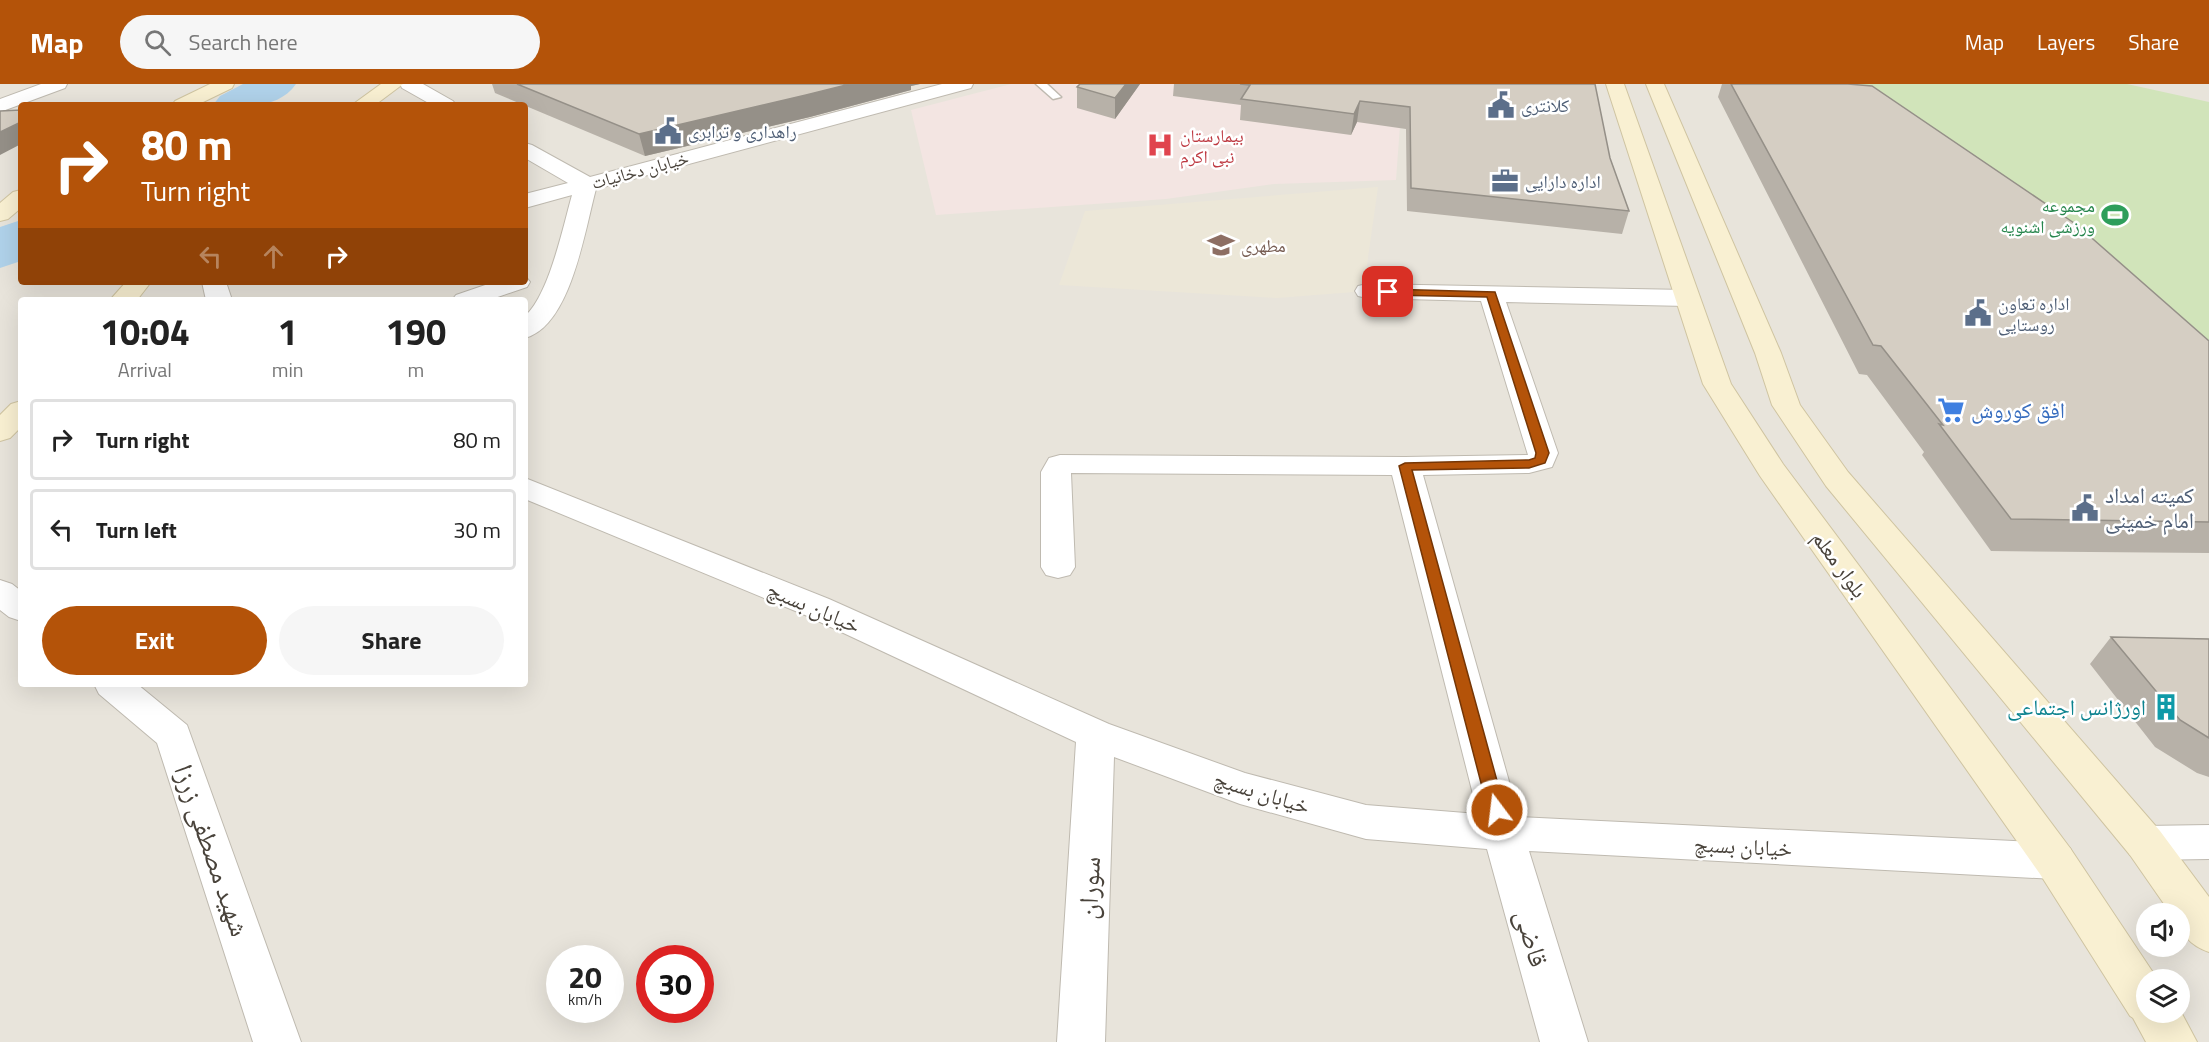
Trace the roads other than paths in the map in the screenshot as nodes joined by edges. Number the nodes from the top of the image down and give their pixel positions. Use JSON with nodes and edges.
{"nodes":[{"id":1,"x":58,"y":84,"type":"edge"},
{"id":2,"x":225,"y":84,"type":"edge"},
{"id":3,"x":394,"y":84,"type":"edge"},
{"id":4,"x":409,"y":84,"type":"edge"},
{"id":5,"x":964,"y":84,"type":"edge"},
{"id":6,"x":1041,"y":84,"type":"edge"},
{"id":7,"x":1615,"y":84,"type":"edge"},
{"id":8,"x":1655,"y":84,"type":"edge"},
{"id":9,"x":1056,"y":97,"type":"dead end"},
{"id":10,"x":188,"y":102,"type":"edge"},
{"id":11,"x":367,"y":102,"type":"edge"},
{"id":12,"x":441,"y":102,"type":"edge"},
{"id":13,"x":0,"y":106,"type":"edge"},
{"id":14,"x":528,"y":151,"type":"edge"},
{"id":15,"x":586,"y":184,"type":"junction"},
{"id":16,"x":18,"y":200,"type":"edge"},
{"id":17,"x":528,"y":200,"type":"edge"},
{"id":18,"x":0,"y":214,"type":"edge"},
{"id":19,"x":563,"y":267,"type":"junction"},
{"id":20,"x":528,"y":279,"type":"edge"},
{"id":21,"x":137,"y":285,"type":"edge"},
{"id":22,"x":509,"y":285,"type":"edge"},
{"id":23,"x":1367,"y":291,"type":"dead end"},
{"id":24,"x":1491,"y":294,"type":"junction"},
{"id":25,"x":126,"y":297,"type":"edge"},
{"id":26,"x":474,"y":297,"type":"edge"},
{"id":27,"x":1687,"y":298,"type":"junction"},
{"id":28,"x":528,"y":327,"type":"edge"},
{"id":29,"x":18,"y":413,"type":"edge"},
{"id":30,"x":0,"y":432,"type":"edge"},
{"id":31,"x":1405,"y":466,"type":"junction"},
{"id":32,"x":528,"y":489,"type":"edge"},
{"id":33,"x":1058,"y":567,"type":"dead end"},
{"id":34,"x":0,"y":592,"type":"edge"},
{"id":35,"x":18,"y":607,"type":"edge"},
{"id":36,"x":116,"y":687,"type":"edge"},
{"id":37,"x":1096,"y":735,"type":"junction"},
{"id":38,"x":1503,"y":833,"type":"junction"},
{"id":39,"x":2209,"y":842,"type":"edge"},
{"id":40,"x":2145,"y":843,"type":"junction"},
{"id":41,"x":2055,"y":861,"type":"junction"},
{"id":42,"x":2209,"y":932,"type":"edge"},
{"id":43,"x":2136,"y":986,"type":"edge"},
{"id":44,"x":2161,"y":1023,"type":"edge"},
{"id":45,"x":277,"y":1042,"type":"edge"},
{"id":46,"x":1081,"y":1042,"type":"edge"},
{"id":47,"x":1564,"y":1042,"type":"edge"},
{"id":48,"x":2173,"y":1042,"type":"edge"}],
"edges":[{"from":1,"to":13,"type":"street"},
{"from":2,"to":10,"type":"main road"},
{"from":3,"to":11,"type":"main road"},
{"from":4,"to":12,"type":"street"},
{"from":5,"to":15,"type":"street","name":"خیابان دخانیات"},
{"from":6,"to":9,"type":"lane"},
{"from":7,"to":27,"type":"main road","name":"بلوار معلم"},
{"from":8,"to":40,"type":"main road"},
{"from":14,"to":15,"type":"street"},
{"from":15,"to":17,"type":"street","name":"خیابان دخانیات"},
{"from":15,"to":19,"type":"street"},
{"from":16,"to":18,"type":"main road"},
{"from":19,"to":20,"type":"street"},
{"from":19,"to":28,"type":"street"},
{"from":21,"to":25,"type":"main road"},
{"from":22,"to":26,"type":"street"},
{"from":23,"to":24,"type":"street"},
{"from":24,"to":27,"type":"street"},
{"from":24,"to":31,"type":"street"},
{"from":27,"to":41,"type":"main road","name":"بلوار معلم"},
{"from":29,"to":30,"type":"main road"},
{"from":31,"to":33,"type":"street"},
{"from":31,"to":38,"type":"street","name":"قاضی"},
{"from":32,"to":37,"type":"street","name":"خیابان بسبچ"},
{"from":34,"to":35,"type":"street"},
{"from":36,"to":45,"type":"street","name":"شهید مصطفی زرزا"},
{"from":37,"to":38,"type":"street","name":"خیابان بسبچ"},
{"from":37,"to":46,"type":"street","name":"سوران"},
{"from":38,"to":41,"type":"street","name":"خیابان بسبچ"},
{"from":38,"to":47,"type":"street","name":"قاضی"},
{"from":39,"to":40,"type":"street"},
{"from":40,"to":42,"type":"main road"},
{"from":41,"to":43,"type":"main road","name":"بلوار معلم"},
{"from":44,"to":48,"type":"main road"}]}
